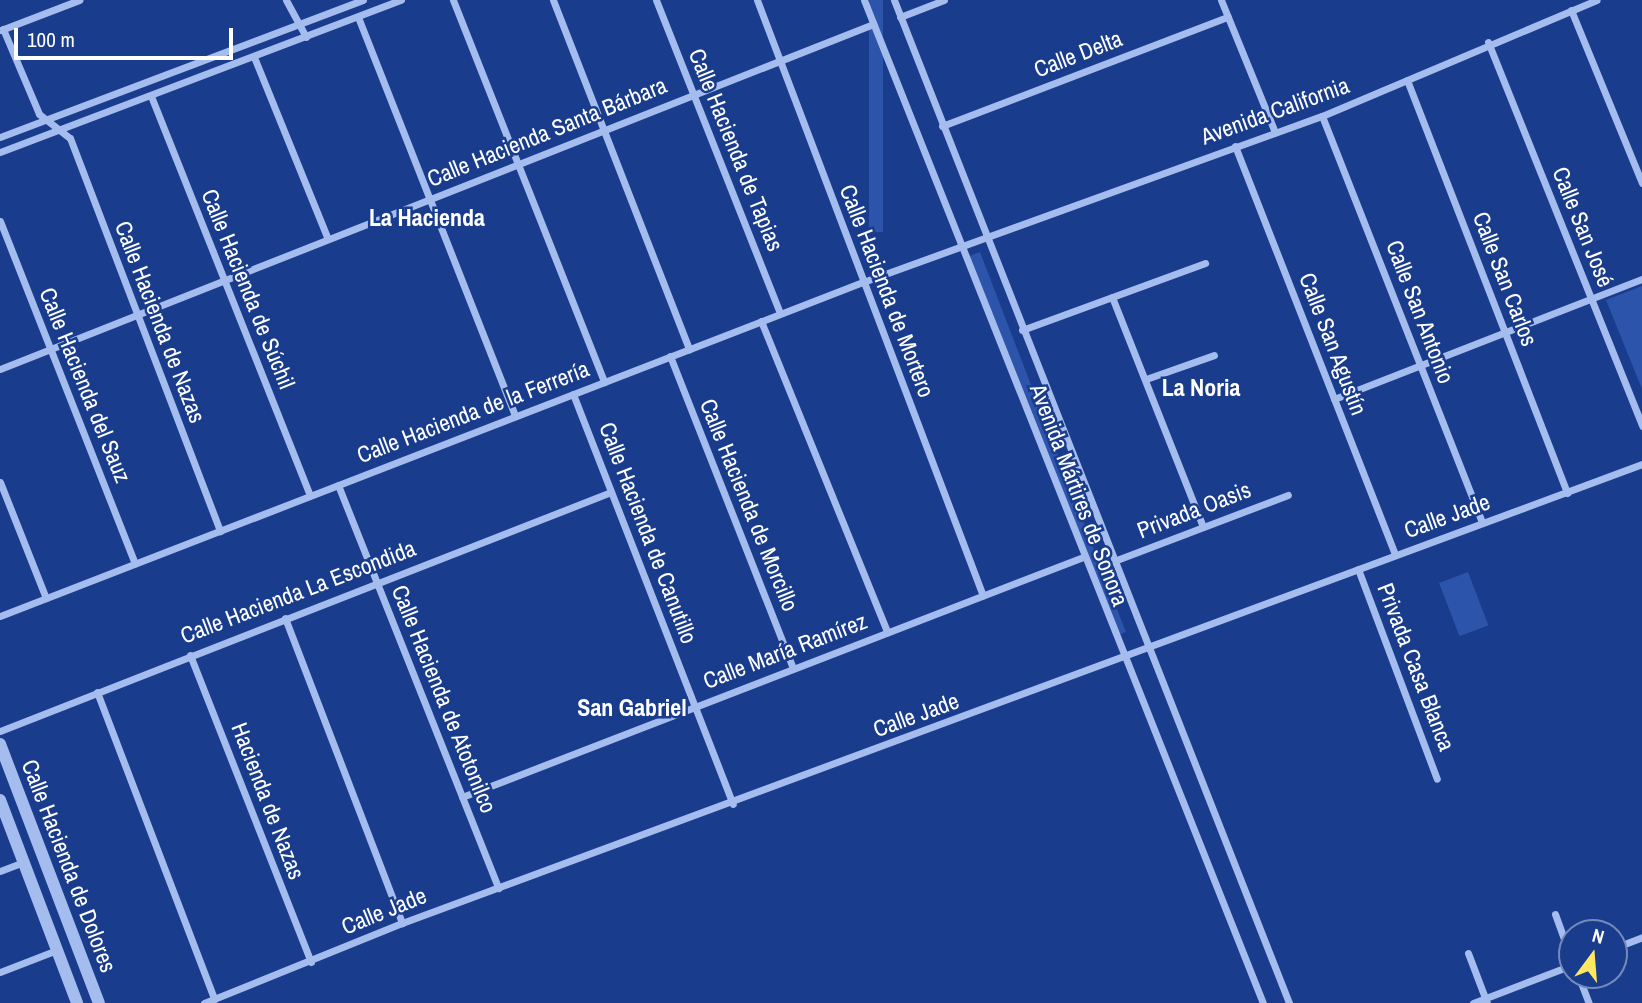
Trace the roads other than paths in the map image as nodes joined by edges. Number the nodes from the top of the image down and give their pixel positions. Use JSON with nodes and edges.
{"nodes":[{"id":1,"x":79,"y":0,"type":"edge"},
{"id":2,"x":286,"y":0,"type":"edge"},
{"id":3,"x":363,"y":0,"type":"edge"},
{"id":4,"x":401,"y":0,"type":"edge"},
{"id":5,"x":453,"y":0,"type":"edge"},
{"id":6,"x":553,"y":0,"type":"edge"},
{"id":7,"x":656,"y":0,"type":"edge"},
{"id":8,"x":757,"y":0,"type":"edge"},
{"id":9,"x":864,"y":0,"type":"edge"},
{"id":10,"x":894,"y":0,"type":"edge"},
{"id":11,"x":944,"y":0,"type":"edge"},
{"id":12,"x":1221,"y":0,"type":"edge"},
{"id":13,"x":1597,"y":0,"type":"edge"},
{"id":14,"x":1571,"y":10,"type":"junction"},
{"id":15,"x":358,"y":17,"type":"junction"},
{"id":16,"x":900,"y":17,"type":"junction"},
{"id":17,"x":1228,"y":17,"type":"junction"},
{"id":18,"x":873,"y":24,"type":"junction"},
{"id":19,"x":298,"y":26,"type":"junction"},
{"id":20,"x":1,"y":29,"type":"edge"},
{"id":21,"x":306,"y":37,"type":"junction"},
{"id":22,"x":1488,"y":42,"type":"junction"},
{"id":23,"x":254,"y":57,"type":"junction"},
{"id":24,"x":780,"y":61,"type":"junction"},
{"id":25,"x":1407,"y":80,"type":"junction"},
{"id":26,"x":694,"y":95,"type":"junction"},
{"id":27,"x":151,"y":96,"type":"junction"},
{"id":28,"x":1322,"y":116,"type":"junction"},
{"id":29,"x":46,"y":121,"type":"junction"},
{"id":30,"x":942,"y":126,"type":"junction"},
{"id":31,"x":62,"y":129,"type":"junction"},
{"id":32,"x":604,"y":131,"type":"junction"},
{"id":33,"x":1275,"y":132,"type":"junction"},
{"id":34,"x":0,"y":137,"type":"edge"},
{"id":35,"x":1235,"y":146,"type":"junction"},
{"id":36,"x":0,"y":152,"type":"edge"},
{"id":37,"x":518,"y":164,"type":"junction"},
{"id":38,"x":1642,"y":183,"type":"edge"},
{"id":39,"x":430,"y":199,"type":"junction"},
{"id":40,"x":0,"y":221,"type":"edge"},
{"id":41,"x":986,"y":237,"type":"junction"},
{"id":42,"x":328,"y":239,"type":"junction"},
{"id":43,"x":961,"y":246,"type":"junction"},
{"id":44,"x":1205,"y":263,"type":"dead end"},
{"id":45,"x":1642,"y":279,"type":"edge"},
{"id":46,"x":225,"y":281,"type":"junction"},
{"id":47,"x":863,"y":282,"type":"junction"},
{"id":48,"x":1112,"y":297,"type":"junction"},
{"id":49,"x":1591,"y":298,"type":"junction"},
{"id":50,"x":780,"y":313,"type":"junction"},
{"id":51,"x":136,"y":316,"type":"junction"},
{"id":52,"x":761,"y":321,"type":"junction"},
{"id":53,"x":1022,"y":330,"type":"junction"},
{"id":54,"x":1504,"y":331,"type":"junction"},
{"id":55,"x":51,"y":349,"type":"junction"},
{"id":56,"x":689,"y":349,"type":"junction"},
{"id":57,"x":1214,"y":355,"type":"dead end"},
{"id":58,"x":670,"y":356,"type":"junction"},
{"id":59,"x":1420,"y":365,"type":"junction"},
{"id":60,"x":0,"y":369,"type":"edge"},
{"id":61,"x":1146,"y":379,"type":"junction"},
{"id":62,"x":604,"y":382,"type":"junction"},
{"id":63,"x":573,"y":394,"type":"junction"},
{"id":64,"x":1334,"y":399,"type":"junction"},
{"id":65,"x":515,"y":416,"type":"junction"},
{"id":66,"x":1642,"y":426,"type":"edge"},
{"id":67,"x":1642,"y":464,"type":"edge"},
{"id":68,"x":0,"y":482,"type":"edge"},
{"id":69,"x":338,"y":485,"type":"junction"},
{"id":70,"x":611,"y":492,"type":"junction"},
{"id":71,"x":1567,"y":493,"type":"junction"},
{"id":72,"x":1288,"y":495,"type":"dead end"},
{"id":73,"x":310,"y":496,"type":"junction"},
{"id":74,"x":1482,"y":523,"type":"junction"},
{"id":75,"x":1203,"y":527,"type":"junction"},
{"id":76,"x":220,"y":531,"type":"junction"},
{"id":77,"x":1395,"y":555,"type":"junction"},
{"id":78,"x":1083,"y":557,"type":"junction"},
{"id":79,"x":1114,"y":561,"type":"junction"},
{"id":80,"x":135,"y":564,"type":"junction"},
{"id":81,"x":1358,"y":569,"type":"junction"},
{"id":82,"x":377,"y":583,"type":"junction"},
{"id":83,"x":983,"y":596,"type":"junction"},
{"id":84,"x":46,"y":598,"type":"junction"},
{"id":85,"x":0,"y":616,"type":"edge"},
{"id":86,"x":285,"y":618,"type":"junction"},
{"id":87,"x":887,"y":632,"type":"junction"},
{"id":88,"x":1149,"y":648,"type":"junction"},
{"id":89,"x":190,"y":655,"type":"junction"},
{"id":90,"x":1123,"y":658,"type":"junction"},
{"id":91,"x":793,"y":668,"type":"junction"},
{"id":92,"x":97,"y":692,"type":"junction"},
{"id":93,"x":695,"y":706,"type":"junction"},
{"id":94,"x":0,"y":731,"type":"edge"},
{"id":95,"x":0,"y":744,"type":"edge"},
{"id":96,"x":1437,"y":779,"type":"dead end"},
{"id":97,"x":462,"y":797,"type":"junction"},
{"id":98,"x":0,"y":800,"type":"edge"},
{"id":99,"x":733,"y":804,"type":"junction"},
{"id":100,"x":23,"y":862,"type":"junction"},
{"id":101,"x":0,"y":871,"type":"edge"},
{"id":102,"x":498,"y":888,"type":"junction"},
{"id":103,"x":1555,"y":914,"type":"dead end"},
{"id":104,"x":402,"y":923,"type":"junction"},
{"id":105,"x":1558,"y":923,"type":"edge"},
{"id":106,"x":57,"y":950,"type":"junction"},
{"id":107,"x":1468,"y":953,"type":"dead end"},
{"id":108,"x":311,"y":962,"type":"junction"},
{"id":109,"x":1558,"y":969,"type":"edge"},
{"id":110,"x":0,"y":972,"type":"edge"},
{"id":111,"x":214,"y":999,"type":"junction"},
{"id":112,"x":1486,"y":1001,"type":"edge"},
{"id":113,"x":77,"y":1003,"type":"edge"},
{"id":114,"x":99,"y":1003,"type":"edge"},
{"id":115,"x":204,"y":1003,"type":"edge"},
{"id":116,"x":1263,"y":1003,"type":"edge"},
{"id":117,"x":1290,"y":1003,"type":"edge"},
{"id":118,"x":1474,"y":1003,"type":"edge"}],
"edges":[{"from":1,"to":20,"type":"street"},
{"from":2,"to":19,"type":"street"},
{"from":3,"to":19,"type":"street"},
{"from":4,"to":15,"type":"street"},
{"from":5,"to":37,"type":"street"},
{"from":6,"to":32,"type":"street"},
{"from":7,"to":26,"type":"street","name":"Calle Hacienda de Tapias"},
{"from":8,"to":24,"type":"street","name":"Calle Hacienda de Mortero"},
{"from":9,"to":18,"type":"street","name":"Avenida Mártires de Sonora"},
{"from":10,"to":16,"type":"street","name":"Avenida Mártires de Sonora"},
{"from":11,"to":16,"type":"street"},
{"from":12,"to":17,"type":"street"},
{"from":13,"to":14,"type":"street","name":"Avenida California"},
{"from":14,"to":22,"type":"street","name":"Avenida California"},
{"from":14,"to":38,"type":"street"},
{"from":15,"to":21,"type":"street"},
{"from":15,"to":39,"type":"street"},
{"from":16,"to":30,"type":"street","name":"Avenida Mártires de Sonora"},
{"from":17,"to":30,"type":"street","name":"Calle Delta"},
{"from":17,"to":33,"type":"street"},
{"from":18,"to":24,"type":"street","name":"Calle Hacienda Santa Bárbara"},
{"from":18,"to":43,"type":"street","name":"Avenida Mártires de Sonora"},
{"from":19,"to":21,"type":"street"},
{"from":19,"to":29,"type":"street"},
{"from":20,"to":29,"type":"street"},
{"from":21,"to":23,"type":"street"},
{"from":22,"to":25,"type":"street","name":"Avenida California"},
{"from":22,"to":49,"type":"street","name":"Calle San José"},
{"from":23,"to":27,"type":"street"},
{"from":23,"to":42,"type":"street"},
{"from":24,"to":26,"type":"street","name":"Calle Hacienda Santa Bárbara"},
{"from":24,"to":47,"type":"street","name":"Calle Hacienda de Mortero"},
{"from":25,"to":28,"type":"street","name":"Avenida California"},
{"from":25,"to":54,"type":"street","name":"Calle San Carlos"},
{"from":26,"to":32,"type":"street","name":"Calle Hacienda Santa Bárbara"},
{"from":26,"to":50,"type":"street","name":"Calle Hacienda de Tapias"},
{"from":27,"to":31,"type":"street"},
{"from":27,"to":46,"type":"street","name":"Calle Hacienda de Súchil"},
{"from":28,"to":33,"type":"street","name":"Avenida California"},
{"from":28,"to":59,"type":"street","name":"Calle San Antonio"},
{"from":29,"to":31,"type":"street"},
{"from":29,"to":34,"type":"street"},
{"from":30,"to":41,"type":"street","name":"Avenida Mártires de Sonora"},
{"from":31,"to":36,"type":"street"},
{"from":31,"to":51,"type":"street","name":"Calle Hacienda de Nazas"},
{"from":32,"to":37,"type":"street","name":"Calle Hacienda Santa Bárbara"},
{"from":32,"to":56,"type":"street"},
{"from":33,"to":35,"type":"street","name":"Avenida California"},
{"from":35,"to":41,"type":"street","name":"Avenida California"},
{"from":35,"to":64,"type":"street","name":"Calle San Agustín"},
{"from":37,"to":39,"type":"street","name":"Calle Hacienda Santa Bárbara"},
{"from":37,"to":62,"type":"street"},
{"from":39,"to":42,"type":"street","name":"Calle Hacienda Santa Bárbara"},
{"from":39,"to":65,"type":"street"},
{"from":40,"to":55,"type":"street","name":"Calle Hacienda del Sauz"},
{"from":41,"to":43,"type":"street","name":"Avenida California"},
{"from":41,"to":53,"type":"street","name":"Avenida Mártires de Sonora"},
{"from":42,"to":46,"type":"street","name":"Calle Hacienda Santa Bárbara"},
{"from":43,"to":47,"type":"street","name":"Calle Hacienda de la Ferrería"},
{"from":43,"to":78,"type":"street","name":"Avenida Mártires de Sonora"},
{"from":44,"to":48,"type":"street"},
{"from":45,"to":49,"type":"street"},
{"from":46,"to":51,"type":"street","name":"Calle Hacienda Santa Bárbara"},
{"from":46,"to":73,"type":"street","name":"Calle Hacienda de Súchil"},
{"from":47,"to":50,"type":"street","name":"Calle Hacienda de la Ferrería"},
{"from":47,"to":83,"type":"street","name":"Calle Hacienda de Mortero"},
{"from":48,"to":53,"type":"street"},
{"from":48,"to":61,"type":"street"},
{"from":49,"to":54,"type":"street"},
{"from":49,"to":66,"type":"street","name":"Calle San José"},
{"from":50,"to":52,"type":"street","name":"Calle Hacienda de la Ferrería"},
{"from":51,"to":55,"type":"street","name":"Calle Hacienda Santa Bárbara"},
{"from":51,"to":76,"type":"street","name":"Calle Hacienda de Nazas"},
{"from":52,"to":56,"type":"street","name":"Calle Hacienda de la Ferrería"},
{"from":52,"to":87,"type":"street"},
{"from":53,"to":79,"type":"street","name":"Avenida Mártires de Sonora"},
{"from":54,"to":59,"type":"street"},
{"from":54,"to":71,"type":"street","name":"Calle San Carlos"},
{"from":55,"to":60,"type":"street","name":"Calle Hacienda Santa Bárbara"},
{"from":55,"to":80,"type":"street","name":"Calle Hacienda del Sauz"},
{"from":56,"to":58,"type":"street","name":"Calle Hacienda de la Ferrería"},
{"from":57,"to":61,"type":"street"},
{"from":58,"to":62,"type":"street","name":"Calle Hacienda de la Ferrería"},
{"from":58,"to":91,"type":"street","name":"Calle Hacienda de Morcillo"},
{"from":59,"to":64,"type":"street"},
{"from":59,"to":74,"type":"street","name":"Calle San Antonio"},
{"from":61,"to":75,"type":"street"},
{"from":62,"to":63,"type":"street","name":"Calle Hacienda de la Ferrería"},
{"from":63,"to":65,"type":"street","name":"Calle Hacienda de la Ferrería"},
{"from":63,"to":70,"type":"street","name":"Calle Hacienda de Canutillo"},
{"from":64,"to":77,"type":"street","name":"Calle San Agustín"},
{"from":65,"to":69,"type":"street","name":"Calle Hacienda de la Ferrería"},
{"from":67,"to":71,"type":"street","name":"Calle Jade"},
{"from":68,"to":84,"type":"street"},
{"from":69,"to":73,"type":"street","name":"Calle Hacienda de la Ferrería"},
{"from":69,"to":82,"type":"street","name":"Calle Hacienda de Atotonilco"},
{"from":70,"to":82,"type":"street","name":"Calle Hacienda La Escondida"},
{"from":70,"to":93,"type":"street","name":"Calle Hacienda de Canutillo"},
{"from":71,"to":74,"type":"street","name":"Calle Jade"},
{"from":72,"to":75,"type":"street","name":"Privada Oasis"},
{"from":73,"to":76,"type":"street","name":"Calle Hacienda de la Ferrería"},
{"from":74,"to":77,"type":"street","name":"Calle Jade"},
{"from":75,"to":79,"type":"street","name":"Privada Oasis"},
{"from":76,"to":80,"type":"street","name":"Calle Hacienda de la Ferrería"},
{"from":77,"to":81,"type":"street","name":"Calle Jade"},
{"from":78,"to":83,"type":"street","name":"Calle María Ramírez"},
{"from":78,"to":90,"type":"street","name":"Avenida Mártires de Sonora"},
{"from":79,"to":88,"type":"street","name":"Avenida Mártires de Sonora"},
{"from":80,"to":84,"type":"street","name":"Calle Hacienda de la Ferrería"},
{"from":81,"to":88,"type":"street","name":"Calle Jade"},
{"from":81,"to":96,"type":"street","name":"Privada Casa Blanca"},
{"from":82,"to":86,"type":"street","name":"Calle Hacienda La Escondida"},
{"from":82,"to":97,"type":"street","name":"Calle Hacienda de Atotonilco"},
{"from":83,"to":87,"type":"street","name":"Calle María Ramírez"},
{"from":84,"to":85,"type":"street","name":"Calle Hacienda de la Ferrería"},
{"from":86,"to":89,"type":"street","name":"Calle Hacienda La Escondida"},
{"from":86,"to":104,"type":"street"},
{"from":87,"to":91,"type":"street","name":"Calle María Ramírez"},
{"from":88,"to":90,"type":"street","name":"Calle Jade"},
{"from":88,"to":117,"type":"street","name":"Avenida Mártires de Sonora"},
{"from":89,"to":92,"type":"street","name":"Calle Hacienda La Escondida"},
{"from":89,"to":108,"type":"street","name":"Hacienda de Nazas"},
{"from":90,"to":99,"type":"street","name":"Calle Jade"},
{"from":90,"to":116,"type":"street","name":"Avenida Mártires de Sonora"},
{"from":91,"to":93,"type":"street","name":"Calle María Ramírez"},
{"from":92,"to":94,"type":"street","name":"Calle Hacienda La Escondida"},
{"from":92,"to":111,"type":"street"},
{"from":93,"to":97,"type":"street","name":"Calle María Ramírez"},
{"from":93,"to":99,"type":"street","name":"Calle Hacienda de Canutillo"},
{"from":95,"to":114,"type":"street","name":"Calle Hacienda de Dolores"},
{"from":97,"to":102,"type":"street","name":"Calle Hacienda de Atotonilco"},
{"from":98,"to":100,"type":"street","name":"Calle Hacienda de Dolores"},
{"from":99,"to":102,"type":"street","name":"Calle Jade"},
{"from":100,"to":101,"type":"street"},
{"from":100,"to":106,"type":"street","name":"Calle Hacienda de Dolores"},
{"from":102,"to":104,"type":"street","name":"Calle Jade"},
{"from":103,"to":105,"type":"street"},
{"from":104,"to":108,"type":"street","name":"Calle Jade"},
{"from":106,"to":110,"type":"street"},
{"from":106,"to":113,"type":"street","name":"Calle Hacienda de Dolores"},
{"from":107,"to":112,"type":"street"},
{"from":108,"to":111,"type":"street","name":"Calle Jade"},
{"from":109,"to":112,"type":"street"},
{"from":111,"to":115,"type":"street","name":"Calle Jade"},
{"from":112,"to":118,"type":"street"}]}
